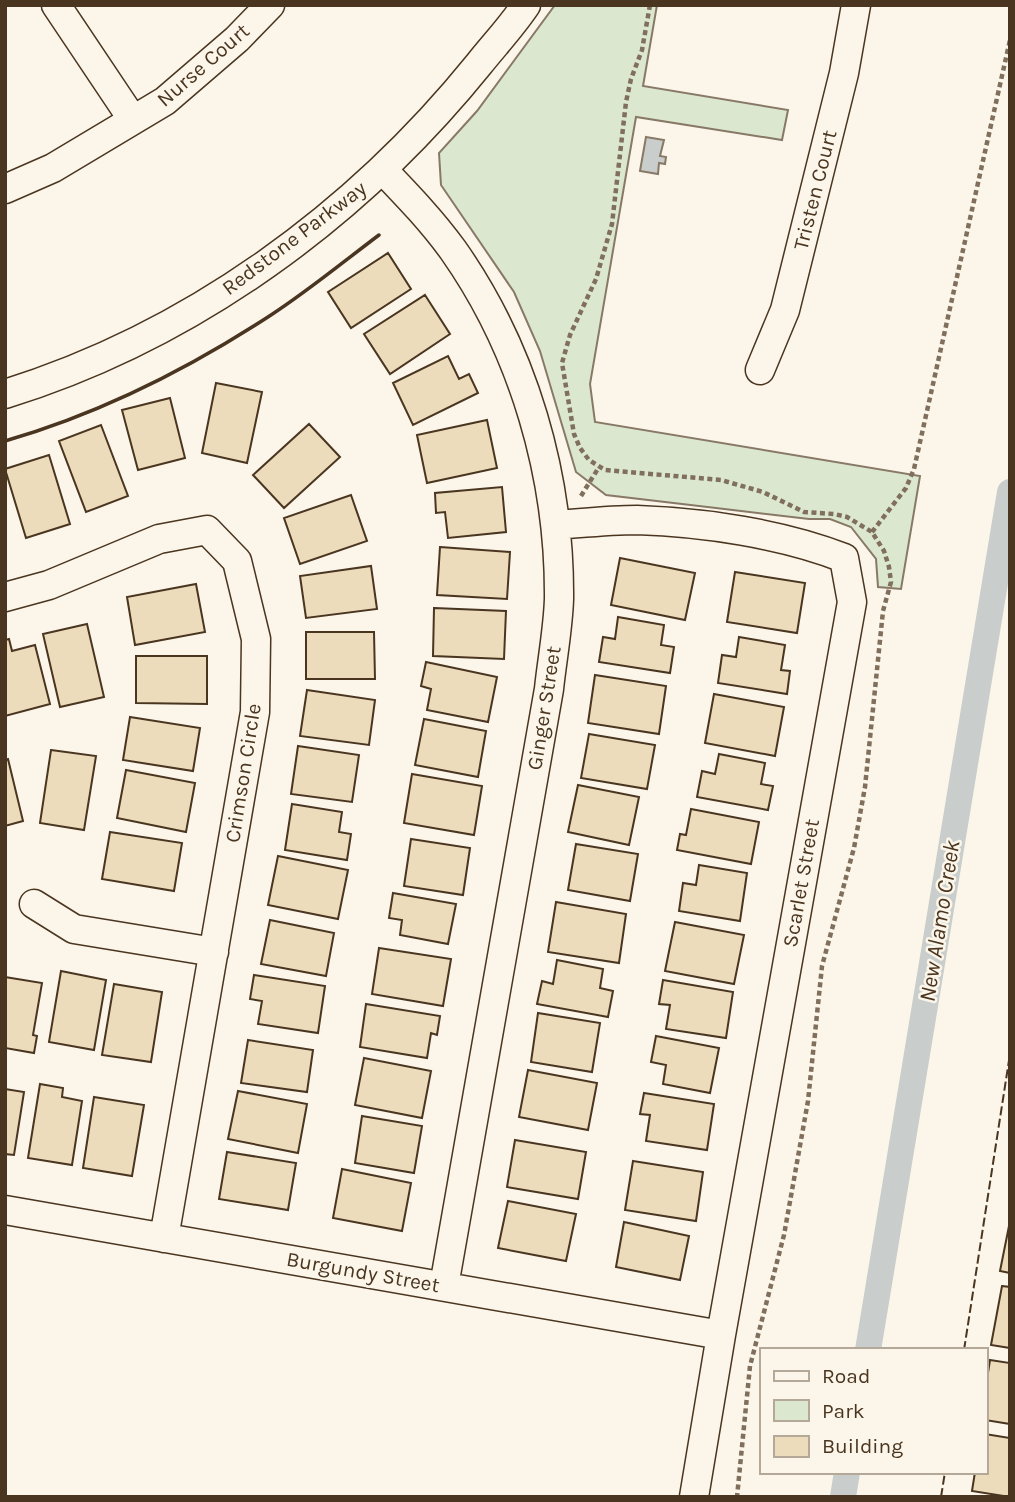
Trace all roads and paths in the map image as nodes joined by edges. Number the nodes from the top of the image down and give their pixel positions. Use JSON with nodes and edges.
{"nodes":[{"id":1,"x":56,"y":5,"type":"edge"},
{"id":2,"x":270,"y":5,"type":"edge"},
{"id":3,"x":526,"y":5,"type":"edge"},
{"id":4,"x":650,"y":5,"type":"edge"},
{"id":5,"x":856,"y":5,"type":"edge"},
{"id":6,"x":1010,"y":40,"type":"edge"},
{"id":7,"x":133,"y":120,"type":"junction"},
{"id":8,"x":383,"y":170,"type":"junction"},
{"id":9,"x":5,"y":189,"type":"edge"},
{"id":10,"x":760,"y":370,"type":"dead end"},
{"id":11,"x":5,"y":394,"type":"edge"},
{"id":12,"x":574,"y":434,"type":"junction"},
{"id":13,"x":562,"y":437,"type":"dead end"},
{"id":14,"x":599,"y":467,"type":"junction"},
{"id":15,"x":581,"y":497,"type":"dead end"},
{"id":16,"x":804,"y":512,"type":"dead end"},
{"id":17,"x":556,"y":525,"type":"junction"},
{"id":18,"x":872,"y":532,"type":"dead end"},
{"id":19,"x":5,"y":597,"type":"edge"},
{"id":20,"x":883,"y":611,"type":"dead end"},
{"id":21,"x":34,"y":904,"type":"dead end"},
{"id":22,"x":214,"y":952,"type":"junction"},
{"id":23,"x":5,"y":1210,"type":"edge"},
{"id":24,"x":164,"y":1238,"type":"junction"},
{"id":25,"x":444,"y":1286,"type":"junction"},
{"id":26,"x":721,"y":1335,"type":"junction"},
{"id":27,"x":694,"y":1497,"type":"edge"},
{"id":28,"x":737,"y":1497,"type":"edge"}],
"edges":[{"from":1,"to":7,"type":"street"},
{"from":2,"to":7,"type":"street","name":"Nurse Court"},
{"from":3,"to":8,"type":"street","name":"Redstone Parkway"},
{"from":4,"to":12,"type":"path"},
{"from":5,"to":10,"type":"street","name":"Tristen Court"},
{"from":6,"to":18,"type":"path"},
{"from":7,"to":9,"type":"street","name":"Nurse Court"},
{"from":8,"to":11,"type":"street","name":"Redstone Parkway"},
{"from":8,"to":17,"type":"street","name":"Ginger Street"},
{"from":12,"to":13,"type":"path"},
{"from":12,"to":14,"type":"path"},
{"from":14,"to":15,"type":"path"},
{"from":14,"to":16,"type":"path"},
{"from":17,"to":25,"type":"street","name":"Ginger Street"},
{"from":17,"to":26,"type":"street","name":"Scarlet Street"},
{"from":19,"to":22,"type":"street","name":"Crimson Circle"},
{"from":20,"to":28,"type":"path"},
{"from":21,"to":22,"type":"street"},
{"from":22,"to":24,"type":"street","name":"Crimson Circle"},
{"from":23,"to":24,"type":"street","name":"Burgundy Street"},
{"from":24,"to":25,"type":"street","name":"Burgundy Street"},
{"from":25,"to":26,"type":"street","name":"Burgundy Street"},
{"from":26,"to":27,"type":"street","name":"Scarlet Street"}]}
